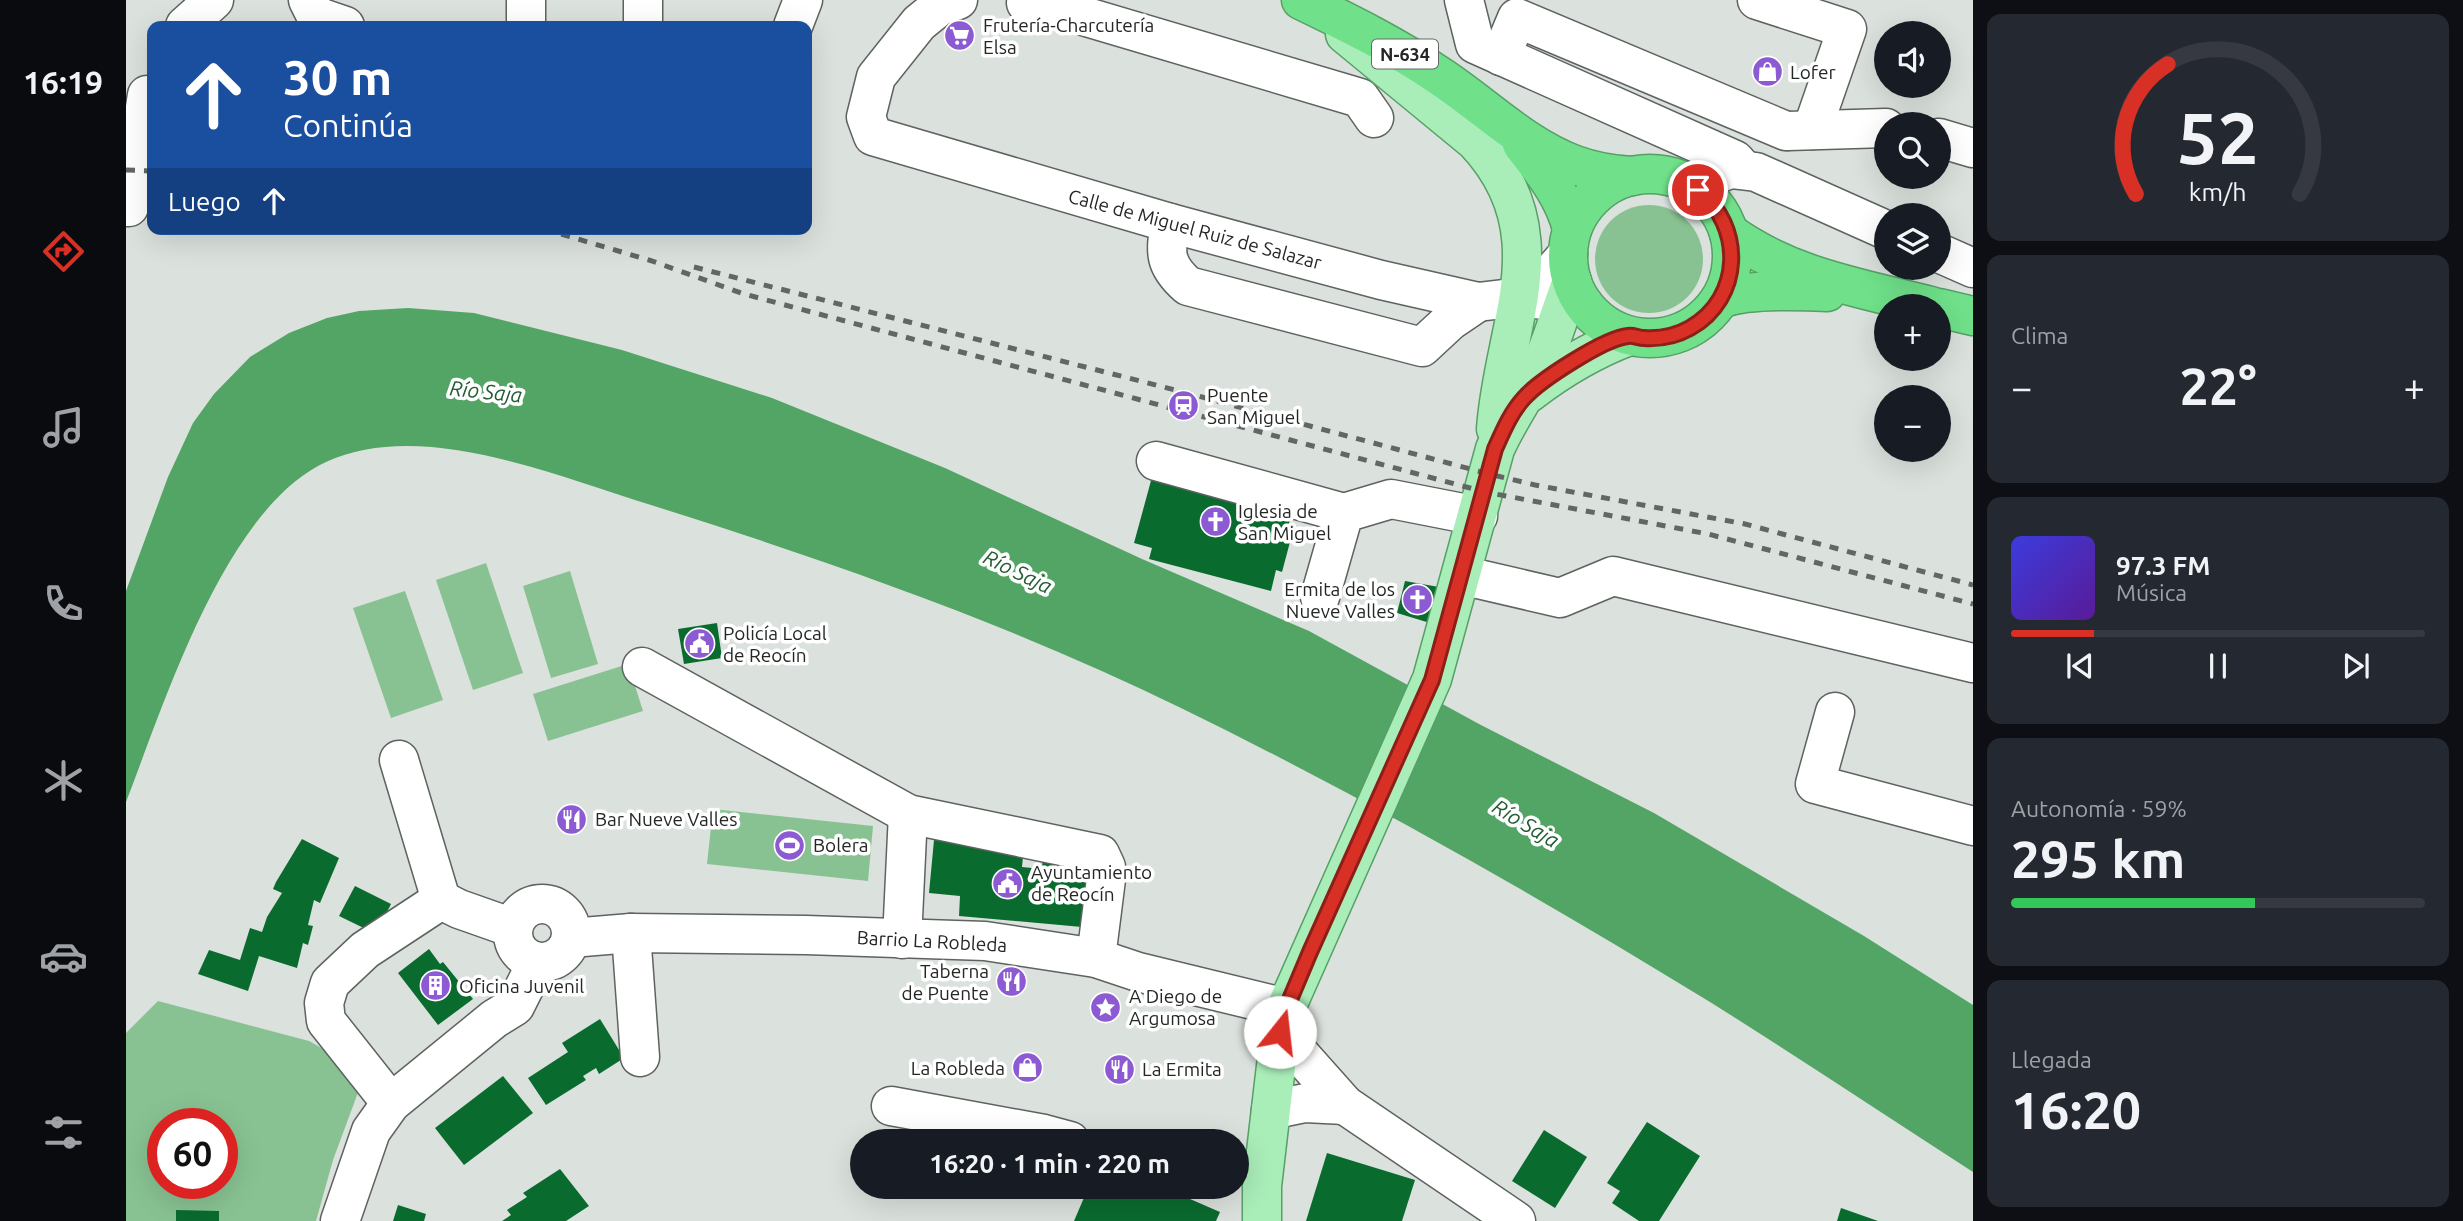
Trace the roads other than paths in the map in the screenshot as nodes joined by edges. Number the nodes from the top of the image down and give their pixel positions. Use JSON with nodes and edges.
{"nodes":[{"id":1,"x":214,"y":0,"type":"edge"},
{"id":2,"x":308,"y":0,"type":"edge"},
{"id":3,"x":526,"y":0,"type":"edge"},
{"id":4,"x":643,"y":0,"type":"edge"},
{"id":5,"x":803,"y":0,"type":"edge"},
{"id":6,"x":958,"y":0,"type":"edge"},
{"id":7,"x":1300,"y":0,"type":"edge"},
{"id":8,"x":1464,"y":0,"type":"edge"},
{"id":9,"x":1756,"y":0,"type":"edge"},
{"id":10,"x":1021,"y":1,"type":"edge"},
{"id":11,"x":191,"y":21,"type":"edge"},
{"id":12,"x":330,"y":21,"type":"edge"},
{"id":13,"x":526,"y":21,"type":"edge"},
{"id":14,"x":643,"y":21,"type":"edge"},
{"id":15,"x":795,"y":21,"type":"edge"},
{"id":16,"x":1501,"y":56,"type":"junction"},
{"id":17,"x":147,"y":108,"type":"edge"},
{"id":18,"x":1374,"y":118,"type":"dead end"},
{"id":19,"x":1502,"y":122,"type":"junction"},
{"id":20,"x":1874,"y":128,"type":"edge"},
{"id":21,"x":1799,"y":131,"type":"junction"},
{"id":22,"x":1951,"y":142,"type":"edge"},
{"id":23,"x":1973,"y":148,"type":"edge"},
{"id":24,"x":1756,"y":173,"type":"junction"},
{"id":25,"x":1633,"y":176,"type":"junction"},
{"id":26,"x":1688,"y":184,"type":"junction"},
{"id":27,"x":126,"y":207,"type":"edge"},
{"id":28,"x":1170,"y":223,"type":"junction"},
{"id":29,"x":1874,"y":225,"type":"edge"},
{"id":30,"x":1729,"y":233,"type":"junction"},
{"id":31,"x":1951,"y":258,"type":"edge"},
{"id":32,"x":1973,"y":268,"type":"edge"},
{"id":33,"x":1572,"y":275,"type":"junction"},
{"id":34,"x":1885,"y":294,"type":"edge"},
{"id":35,"x":1520,"y":297,"type":"junction"},
{"id":36,"x":1874,"y":299,"type":"edge"},
{"id":37,"x":1719,"y":301,"type":"junction"},
{"id":38,"x":1478,"y":302,"type":"junction"},
{"id":39,"x":1951,"y":311,"type":"edge"},
{"id":40,"x":1973,"y":316,"type":"edge"},
{"id":41,"x":1629,"y":336,"type":"junction"},
{"id":42,"x":1524,"y":397,"type":"junction"},
{"id":43,"x":1495,"y":449,"type":"junction"},
{"id":44,"x":1156,"y":461,"type":"dead end"},
{"id":45,"x":1344,"y":513,"type":"junction"},
{"id":46,"x":1478,"y":516,"type":"junction"},
{"id":47,"x":1461,"y":575,"type":"junction"},
{"id":48,"x":1320,"y":597,"type":"dead end"},
{"id":49,"x":1973,"y":663,"type":"edge"},
{"id":50,"x":642,"y":667,"type":"dead end"},
{"id":51,"x":1835,"y":712,"type":"dead end"},
{"id":52,"x":399,"y":760,"type":"dead end"},
{"id":53,"x":908,"y":814,"type":"junction"},
{"id":54,"x":1973,"y":826,"type":"edge"},
{"id":55,"x":441,"y":900,"type":"junction"},
{"id":56,"x":513,"y":928,"type":"junction"},
{"id":57,"x":631,"y":933,"type":"junction"},
{"id":58,"x":571,"y":938,"type":"junction"},
{"id":59,"x":902,"y":939,"type":"junction"},
{"id":60,"x":1096,"y":958,"type":"junction"},
{"id":61,"x":537,"y":962,"type":"junction"},
{"id":62,"x":1283,"y":1020,"type":"junction"},
{"id":63,"x":640,"y":1057,"type":"dead end"},
{"id":64,"x":391,"y":1103,"type":"junction"},
{"id":65,"x":1345,"y":1105,"type":"junction"},
{"id":66,"x":891,"y":1106,"type":"dead end"},
{"id":67,"x":1271,"y":1110,"type":"junction"},
{"id":68,"x":1017,"y":1129,"type":"edge"},
{"id":69,"x":1254,"y":1197,"type":"edge"},
{"id":70,"x":340,"y":1221,"type":"edge"},
{"id":71,"x":1516,"y":1221,"type":"edge"}],
"edges":[{"from":1,"to":11,"type":"street"},
{"from":2,"to":12,"type":"street"},
{"from":3,"to":13,"type":"street"},
{"from":4,"to":14,"type":"street"},
{"from":5,"to":15,"type":"street"},
{"from":6,"to":28,"type":"street","name":"Calle de Miguel Ruiz de Salazar"},
{"from":7,"to":19,"type":"highway","number":"N-634"},
{"from":7,"to":35,"type":"main road","number":"N-634"},
{"from":8,"to":16,"type":"street"},
{"from":9,"to":21,"type":"street"},
{"from":10,"to":18,"type":"street"},
{"from":16,"to":21,"type":"street"},
{"from":16,"to":24,"type":"street"},
{"from":17,"to":27,"type":"street"},
{"from":19,"to":25,"type":"highway","number":"N-634"},
{"from":19,"to":33,"type":"highway","number":"N-634"},
{"from":20,"to":21,"type":"street"},
{"from":21,"to":24,"type":"street"},
{"from":22,"to":23,"type":"street"},
{"from":24,"to":26,"type":"street"},
{"from":24,"to":29,"type":"street"},
{"from":25,"to":26,"type":"highway","number":"N-634"},
{"from":25,"to":33,"type":"highway","number":"N-634"},
{"from":26,"to":30,"type":"highway","number":"N-634"},
{"from":28,"to":38,"type":"street","name":"Calle de Miguel Ruiz de Salazar"},
{"from":28,"to":38,"type":"street"},
{"from":30,"to":34,"type":"highway","number":"N-634"},
{"from":30,"to":37,"type":"highway","number":"N-634"},
{"from":31,"to":32,"type":"street"},
{"from":33,"to":35,"type":"street"},
{"from":33,"to":41,"type":"highway","number":"N-634"},
{"from":33,"to":42,"type":"main road"},
{"from":35,"to":38,"type":"street","name":"Calle de Miguel Ruiz de Salazar"},
{"from":35,"to":43,"type":"main road","number":"N-634"},
{"from":36,"to":37,"type":"highway","number":"N-634"},
{"from":37,"to":41,"type":"highway","number":"N-634"},
{"from":39,"to":40,"type":"highway"},
{"from":41,"to":42,"type":"main road"},
{"from":42,"to":43,"type":"main road"},
{"from":43,"to":46,"type":"main road"},
{"from":44,"to":45,"type":"street"},
{"from":45,"to":46,"type":"street"},
{"from":45,"to":48,"type":"street"},
{"from":46,"to":47,"type":"main road"},
{"from":47,"to":49,"type":"street"},
{"from":47,"to":62,"type":"main road"},
{"from":50,"to":53,"type":"street"},
{"from":51,"to":54,"type":"street"},
{"from":52,"to":55,"type":"street"},
{"from":53,"to":59,"type":"street"},
{"from":53,"to":60,"type":"street"},
{"from":55,"to":56,"type":"street"},
{"from":55,"to":64,"type":"street"},
{"from":56,"to":58,"type":"street"},
{"from":56,"to":61,"type":"street"},
{"from":57,"to":58,"type":"street","name":"Barrio La Robleda"},
{"from":57,"to":59,"type":"street","name":"Barrio La Robleda"},
{"from":57,"to":63,"type":"street"},
{"from":58,"to":61,"type":"street"},
{"from":59,"to":60,"type":"street","name":"Barrio La Robleda"},
{"from":60,"to":62,"type":"street","name":"Barrio La Robleda"},
{"from":61,"to":64,"type":"street"},
{"from":62,"to":65,"type":"street"},
{"from":62,"to":67,"type":"main road"},
{"from":64,"to":70,"type":"street"},
{"from":65,"to":67,"type":"street"},
{"from":65,"to":71,"type":"street"},
{"from":66,"to":68,"type":"street"},
{"from":67,"to":69,"type":"main road"}]}
